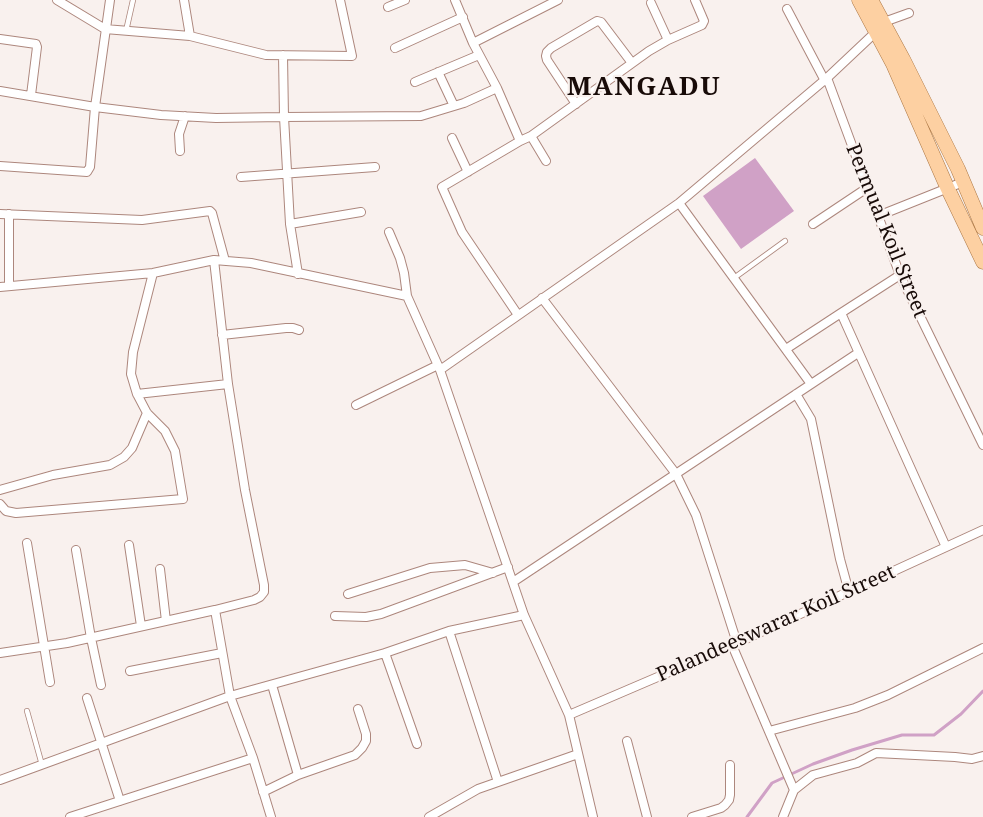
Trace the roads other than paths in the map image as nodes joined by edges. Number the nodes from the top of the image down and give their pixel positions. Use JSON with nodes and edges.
{"nodes":[{"id":1,"x":57,"y":0,"type":"edge"},
{"id":2,"x":110,"y":0,"type":"edge"},
{"id":3,"x":133,"y":0,"type":"edge"},
{"id":4,"x":184,"y":0,"type":"edge"},
{"id":5,"x":340,"y":0,"type":"edge"},
{"id":6,"x":405,"y":0,"type":"edge"},
{"id":7,"x":455,"y":0,"type":"edge"},
{"id":8,"x":558,"y":0,"type":"edge"},
{"id":9,"x":695,"y":0,"type":"edge"},
{"id":10,"x":859,"y":0,"type":"edge"},
{"id":11,"x":871,"y":0,"type":"edge"},
{"id":12,"x":651,"y":3,"type":"dead end"},
{"id":13,"x":388,"y":7,"type":"dead end"},
{"id":14,"x":787,"y":9,"type":"dead end"},
{"id":15,"x":909,"y":13,"type":"dead end"},
{"id":16,"x":463,"y":17,"type":"junction"},
{"id":17,"x":882,"y":26,"type":"junction"},
{"id":18,"x":105,"y":29,"type":"junction"},
{"id":19,"x":126,"y":31,"type":"junction"},
{"id":20,"x":190,"y":36,"type":"junction"},
{"id":21,"x":0,"y":39,"type":"edge"},
{"id":22,"x":668,"y":40,"type":"junction"},
{"id":23,"x":473,"y":43,"type":"junction"},
{"id":24,"x":395,"y":48,"type":"dead end"},
{"id":25,"x":283,"y":55,"type":"junction"},
{"id":26,"x":479,"y":55,"type":"junction"},
{"id":27,"x":632,"y":63,"type":"junction"},
{"id":28,"x":438,"y":72,"type":"junction"},
{"id":29,"x":826,"y":79,"type":"junction"},
{"id":30,"x":415,"y":82,"type":"dead end"},
{"id":31,"x":497,"y":88,"type":"junction"},
{"id":32,"x":0,"y":91,"type":"edge"},
{"id":33,"x":31,"y":95,"type":"junction"},
{"id":34,"x":576,"y":104,"type":"junction"},
{"id":35,"x":95,"y":106,"type":"junction"},
{"id":36,"x":454,"y":106,"type":"junction"},
{"id":37,"x":184,"y":116,"type":"junction"},
{"id":38,"x":284,"y":117,"type":"junction"},
{"id":39,"x":531,"y":136,"type":"junction"},
{"id":40,"x":452,"y":138,"type":"dead end"},
{"id":41,"x":520,"y":141,"type":"junction"},
{"id":42,"x":180,"y":151,"type":"dead end"},
{"id":43,"x":546,"y":161,"type":"dead end"},
{"id":44,"x":0,"y":166,"type":"edge"},
{"id":45,"x":375,"y":167,"type":"dead end"},
{"id":46,"x":468,"y":172,"type":"junction"},
{"id":47,"x":287,"y":175,"type":"junction"},
{"id":48,"x":241,"y":177,"type":"dead end"},
{"id":49,"x":963,"y":182,"type":"junction"},
{"id":50,"x":947,"y":187,"type":"junction"},
{"id":51,"x":867,"y":188,"type":"junction"},
{"id":52,"x":679,"y":203,"type":"junction"},
{"id":53,"x":361,"y":212,"type":"dead end"},
{"id":54,"x":5,"y":214,"type":"edge"},
{"id":55,"x":878,"y":216,"type":"junction"},
{"id":56,"x":290,"y":224,"type":"junction"},
{"id":57,"x":813,"y":224,"type":"dead end"},
{"id":58,"x":983,"y":228,"type":"edge"},
{"id":59,"x":389,"y":232,"type":"dead end"},
{"id":60,"x":785,"y":241,"type":"dead end"},
{"id":61,"x":214,"y":260,"type":"junction"},
{"id":62,"x":225,"y":261,"type":"junction"},
{"id":63,"x":983,"y":262,"type":"edge"},
{"id":64,"x":153,"y":273,"type":"junction"},
{"id":65,"x":298,"y":274,"type":"junction"},
{"id":66,"x":900,"y":275,"type":"junction"},
{"id":67,"x":734,"y":278,"type":"junction"},
{"id":68,"x":5,"y":287,"type":"edge"},
{"id":69,"x":407,"y":296,"type":"junction"},
{"id":70,"x":542,"y":298,"type":"junction"},
{"id":71,"x":841,"y":313,"type":"junction"},
{"id":72,"x":518,"y":315,"type":"junction"},
{"id":73,"x":299,"y":330,"type":"dead end"},
{"id":74,"x":222,"y":335,"type":"junction"},
{"id":75,"x":786,"y":349,"type":"junction"},
{"id":76,"x":858,"y":353,"type":"junction"},
{"id":77,"x":439,"y":367,"type":"junction"},
{"id":78,"x":228,"y":384,"type":"junction"},
{"id":79,"x":811,"y":384,"type":"junction"},
{"id":80,"x":137,"y":394,"type":"junction"},
{"id":81,"x":796,"y":394,"type":"junction"},
{"id":82,"x":356,"y":405,"type":"dead end"},
{"id":83,"x":147,"y":413,"type":"junction"},
{"id":84,"x":983,"y":445,"type":"edge"},
{"id":85,"x":676,"y":474,"type":"junction"},
{"id":86,"x":0,"y":490,"type":"edge"},
{"id":87,"x":0,"y":504,"type":"edge"},
{"id":88,"x":983,"y":530,"type":"edge"},
{"id":89,"x":27,"y":543,"type":"dead end"},
{"id":90,"x":129,"y":545,"type":"dead end"},
{"id":91,"x":946,"y":547,"type":"junction"},
{"id":92,"x":76,"y":550,"type":"dead end"},
{"id":93,"x":508,"y":567,"type":"junction"},
{"id":94,"x":160,"y":568,"type":"dead end"},
{"id":95,"x":494,"y":573,"type":"junction"},
{"id":96,"x":513,"y":582,"type":"junction"},
{"id":97,"x":849,"y":592,"type":"junction"},
{"id":98,"x":348,"y":594,"type":"dead end"},
{"id":99,"x":215,"y":610,"type":"junction"},
{"id":100,"x":524,"y":615,"type":"junction"},
{"id":101,"x":335,"y":616,"type":"dead end"},
{"id":102,"x":166,"y":621,"type":"junction"},
{"id":103,"x":141,"y":627,"type":"junction"},
{"id":104,"x":449,"y":631,"type":"junction"},
{"id":105,"x":91,"y":638,"type":"junction"},
{"id":106,"x":735,"y":644,"type":"junction"},
{"id":107,"x":44,"y":647,"type":"junction"},
{"id":108,"x":983,"y":648,"type":"edge"},
{"id":109,"x":0,"y":653,"type":"edge"},
{"id":110,"x":222,"y":653,"type":"junction"},
{"id":111,"x":385,"y":653,"type":"junction"},
{"id":112,"x":129,"y":671,"type":"dead end"},
{"id":113,"x":50,"y":682,"type":"dead end"},
{"id":114,"x":272,"y":684,"type":"junction"},
{"id":115,"x":101,"y":685,"type":"dead end"},
{"id":116,"x":230,"y":696,"type":"junction"},
{"id":117,"x":87,"y":698,"type":"dead end"},
{"id":118,"x":358,"y":709,"type":"dead end"},
{"id":119,"x":27,"y":711,"type":"dead end"},
{"id":120,"x":569,"y":715,"type":"junction"},
{"id":121,"x":769,"y":731,"type":"junction"},
{"id":122,"x":627,"y":741,"type":"dead end"},
{"id":123,"x":102,"y":743,"type":"junction"},
{"id":124,"x":417,"y":744,"type":"dead end"},
{"id":125,"x":578,"y":754,"type":"junction"},
{"id":126,"x":983,"y":756,"type":"edge"},
{"id":127,"x":253,"y":758,"type":"junction"},
{"id":128,"x":42,"y":765,"type":"junction"},
{"id":129,"x":730,"y":765,"type":"dead end"},
{"id":130,"x":298,"y":775,"type":"junction"},
{"id":131,"x":0,"y":780,"type":"edge"},
{"id":132,"x":498,"y":782,"type":"junction"},
{"id":133,"x":794,"y":790,"type":"junction"},
{"id":134,"x":263,"y":792,"type":"junction"},
{"id":135,"x":120,"y":801,"type":"junction"},
{"id":136,"x":70,"y":817,"type":"edge"},
{"id":137,"x":271,"y":817,"type":"edge"},
{"id":138,"x":429,"y":817,"type":"edge"},
{"id":139,"x":593,"y":817,"type":"edge"},
{"id":140,"x":647,"y":817,"type":"edge"},
{"id":141,"x":692,"y":817,"type":"edge"},
{"id":142,"x":783,"y":817,"type":"edge"}],
"edges":[{"from":1,"to":18,"type":"street"},
{"from":2,"to":18,"type":"street"},
{"from":3,"to":19,"type":"lane"},
{"from":4,"to":20,"type":"street"},
{"from":5,"to":25,"type":"street"},
{"from":6,"to":13,"type":"street"},
{"from":7,"to":16,"type":"street"},
{"from":8,"to":23,"type":"street"},
{"from":9,"to":22,"type":"street"},
{"from":10,"to":17,"type":"main road"},
{"from":11,"to":17,"type":"main road"},
{"from":12,"to":22,"type":"street"},
{"from":14,"to":29,"type":"street","name":"Permual Koil Street"},
{"from":15,"to":17,"type":"street"},
{"from":16,"to":23,"type":"street"},
{"from":16,"to":24,"type":"street"},
{"from":17,"to":29,"type":"street"},
{"from":17,"to":49,"type":"main road"},
{"from":17,"to":50,"type":"main road"},
{"from":18,"to":19,"type":"street"},
{"from":18,"to":35,"type":"street"},
{"from":19,"to":20,"type":"street"},
{"from":20,"to":25,"type":"street"},
{"from":21,"to":33,"type":"street"},
{"from":22,"to":27,"type":"street"},
{"from":23,"to":26,"type":"street"},
{"from":25,"to":38,"type":"street"},
{"from":26,"to":28,"type":"street"},
{"from":26,"to":31,"type":"street"},
{"from":27,"to":34,"type":"street"},
{"from":27,"to":34,"type":"street"},
{"from":28,"to":30,"type":"street"},
{"from":28,"to":36,"type":"street"},
{"from":29,"to":51,"type":"street","name":"Permual Koil Street"},
{"from":29,"to":52,"type":"street"},
{"from":31,"to":36,"type":"street"},
{"from":31,"to":41,"type":"street"},
{"from":32,"to":33,"type":"street"},
{"from":33,"to":35,"type":"street"},
{"from":34,"to":39,"type":"street"},
{"from":35,"to":37,"type":"street"},
{"from":35,"to":44,"type":"street"},
{"from":36,"to":38,"type":"street"},
{"from":37,"to":38,"type":"street"},
{"from":37,"to":42,"type":"street"},
{"from":38,"to":47,"type":"street"},
{"from":39,"to":41,"type":"street"},
{"from":39,"to":43,"type":"street"},
{"from":40,"to":46,"type":"street"},
{"from":41,"to":46,"type":"street"},
{"from":45,"to":47,"type":"street"},
{"from":46,"to":72,"type":"street"},
{"from":47,"to":48,"type":"street"},
{"from":47,"to":56,"type":"street"},
{"from":49,"to":50,"type":"street"},
{"from":49,"to":58,"type":"main road"},
{"from":50,"to":55,"type":"street"},
{"from":50,"to":63,"type":"main road"},
{"from":51,"to":55,"type":"street","name":"Permual Koil Street"},
{"from":51,"to":57,"type":"street"},
{"from":52,"to":67,"type":"street"},
{"from":52,"to":70,"type":"street"},
{"from":53,"to":56,"type":"street"},
{"from":54,"to":62,"type":"street"},
{"from":54,"to":68,"type":"street"},
{"from":55,"to":66,"type":"street","name":"Permual Koil Street"},
{"from":56,"to":65,"type":"street"},
{"from":59,"to":69,"type":"street"},
{"from":60,"to":67,"type":"lane"},
{"from":61,"to":62,"type":"street"},
{"from":61,"to":64,"type":"street"},
{"from":61,"to":74,"type":"street"},
{"from":62,"to":65,"type":"street"},
{"from":64,"to":68,"type":"street"},
{"from":64,"to":80,"type":"street"},
{"from":65,"to":69,"type":"street"},
{"from":66,"to":71,"type":"street"},
{"from":66,"to":84,"type":"street","name":"Permual Koil Street"},
{"from":67,"to":75,"type":"street"},
{"from":69,"to":77,"type":"street"},
{"from":70,"to":72,"type":"street"},
{"from":70,"to":85,"type":"street"},
{"from":71,"to":75,"type":"street"},
{"from":71,"to":76,"type":"street"},
{"from":72,"to":77,"type":"street"},
{"from":73,"to":74,"type":"street"},
{"from":74,"to":78,"type":"street"},
{"from":75,"to":79,"type":"street"},
{"from":76,"to":79,"type":"street"},
{"from":76,"to":91,"type":"street"},
{"from":77,"to":82,"type":"street"},
{"from":77,"to":93,"type":"street"},
{"from":78,"to":80,"type":"street"},
{"from":78,"to":99,"type":"street"},
{"from":79,"to":81,"type":"street"},
{"from":80,"to":83,"type":"street"},
{"from":81,"to":85,"type":"street"},
{"from":81,"to":97,"type":"street"},
{"from":83,"to":86,"type":"street"},
{"from":83,"to":87,"type":"street"},
{"from":85,"to":96,"type":"street"},
{"from":85,"to":106,"type":"street"},
{"from":88,"to":91,"type":"street","name":"Palandeeswarar Koil Street"},
{"from":89,"to":107,"type":"street"},
{"from":90,"to":103,"type":"street"},
{"from":91,"to":97,"type":"street","name":"Palandeeswarar Koil Street"},
{"from":92,"to":105,"type":"street"},
{"from":93,"to":95,"type":"street"},
{"from":93,"to":96,"type":"street"},
{"from":94,"to":102,"type":"street"},
{"from":95,"to":98,"type":"street"},
{"from":95,"to":101,"type":"street"},
{"from":96,"to":100,"type":"street"},
{"from":97,"to":106,"type":"street","name":"Palandeeswarar Koil Street"},
{"from":99,"to":102,"type":"street"},
{"from":99,"to":110,"type":"street"},
{"from":100,"to":104,"type":"street"},
{"from":100,"to":120,"type":"street"},
{"from":102,"to":103,"type":"street"},
{"from":103,"to":105,"type":"street"},
{"from":104,"to":111,"type":"street"},
{"from":104,"to":132,"type":"street"},
{"from":105,"to":107,"type":"street"},
{"from":105,"to":115,"type":"street"},
{"from":106,"to":120,"type":"street","name":"Palandeeswarar Koil Street"},
{"from":106,"to":121,"type":"street"},
{"from":107,"to":109,"type":"street"},
{"from":107,"to":113,"type":"street"},
{"from":108,"to":121,"type":"street"},
{"from":110,"to":112,"type":"street"},
{"from":110,"to":116,"type":"street"},
{"from":111,"to":114,"type":"street"},
{"from":111,"to":124,"type":"street"},
{"from":114,"to":116,"type":"street"},
{"from":114,"to":130,"type":"street"},
{"from":116,"to":123,"type":"street"},
{"from":116,"to":127,"type":"street"},
{"from":117,"to":123,"type":"street"},
{"from":118,"to":130,"type":"street"},
{"from":119,"to":128,"type":"lane"},
{"from":120,"to":125,"type":"street"},
{"from":121,"to":133,"type":"street"},
{"from":122,"to":140,"type":"street"},
{"from":123,"to":128,"type":"street"},
{"from":123,"to":135,"type":"street"},
{"from":125,"to":132,"type":"street"},
{"from":125,"to":139,"type":"street"},
{"from":126,"to":133,"type":"street"},
{"from":127,"to":134,"type":"street"},
{"from":127,"to":135,"type":"street"},
{"from":128,"to":131,"type":"street"},
{"from":129,"to":141,"type":"street"},
{"from":130,"to":134,"type":"street"},
{"from":132,"to":138,"type":"street"},
{"from":133,"to":142,"type":"street"},
{"from":134,"to":137,"type":"street"},
{"from":135,"to":136,"type":"street"}]}
